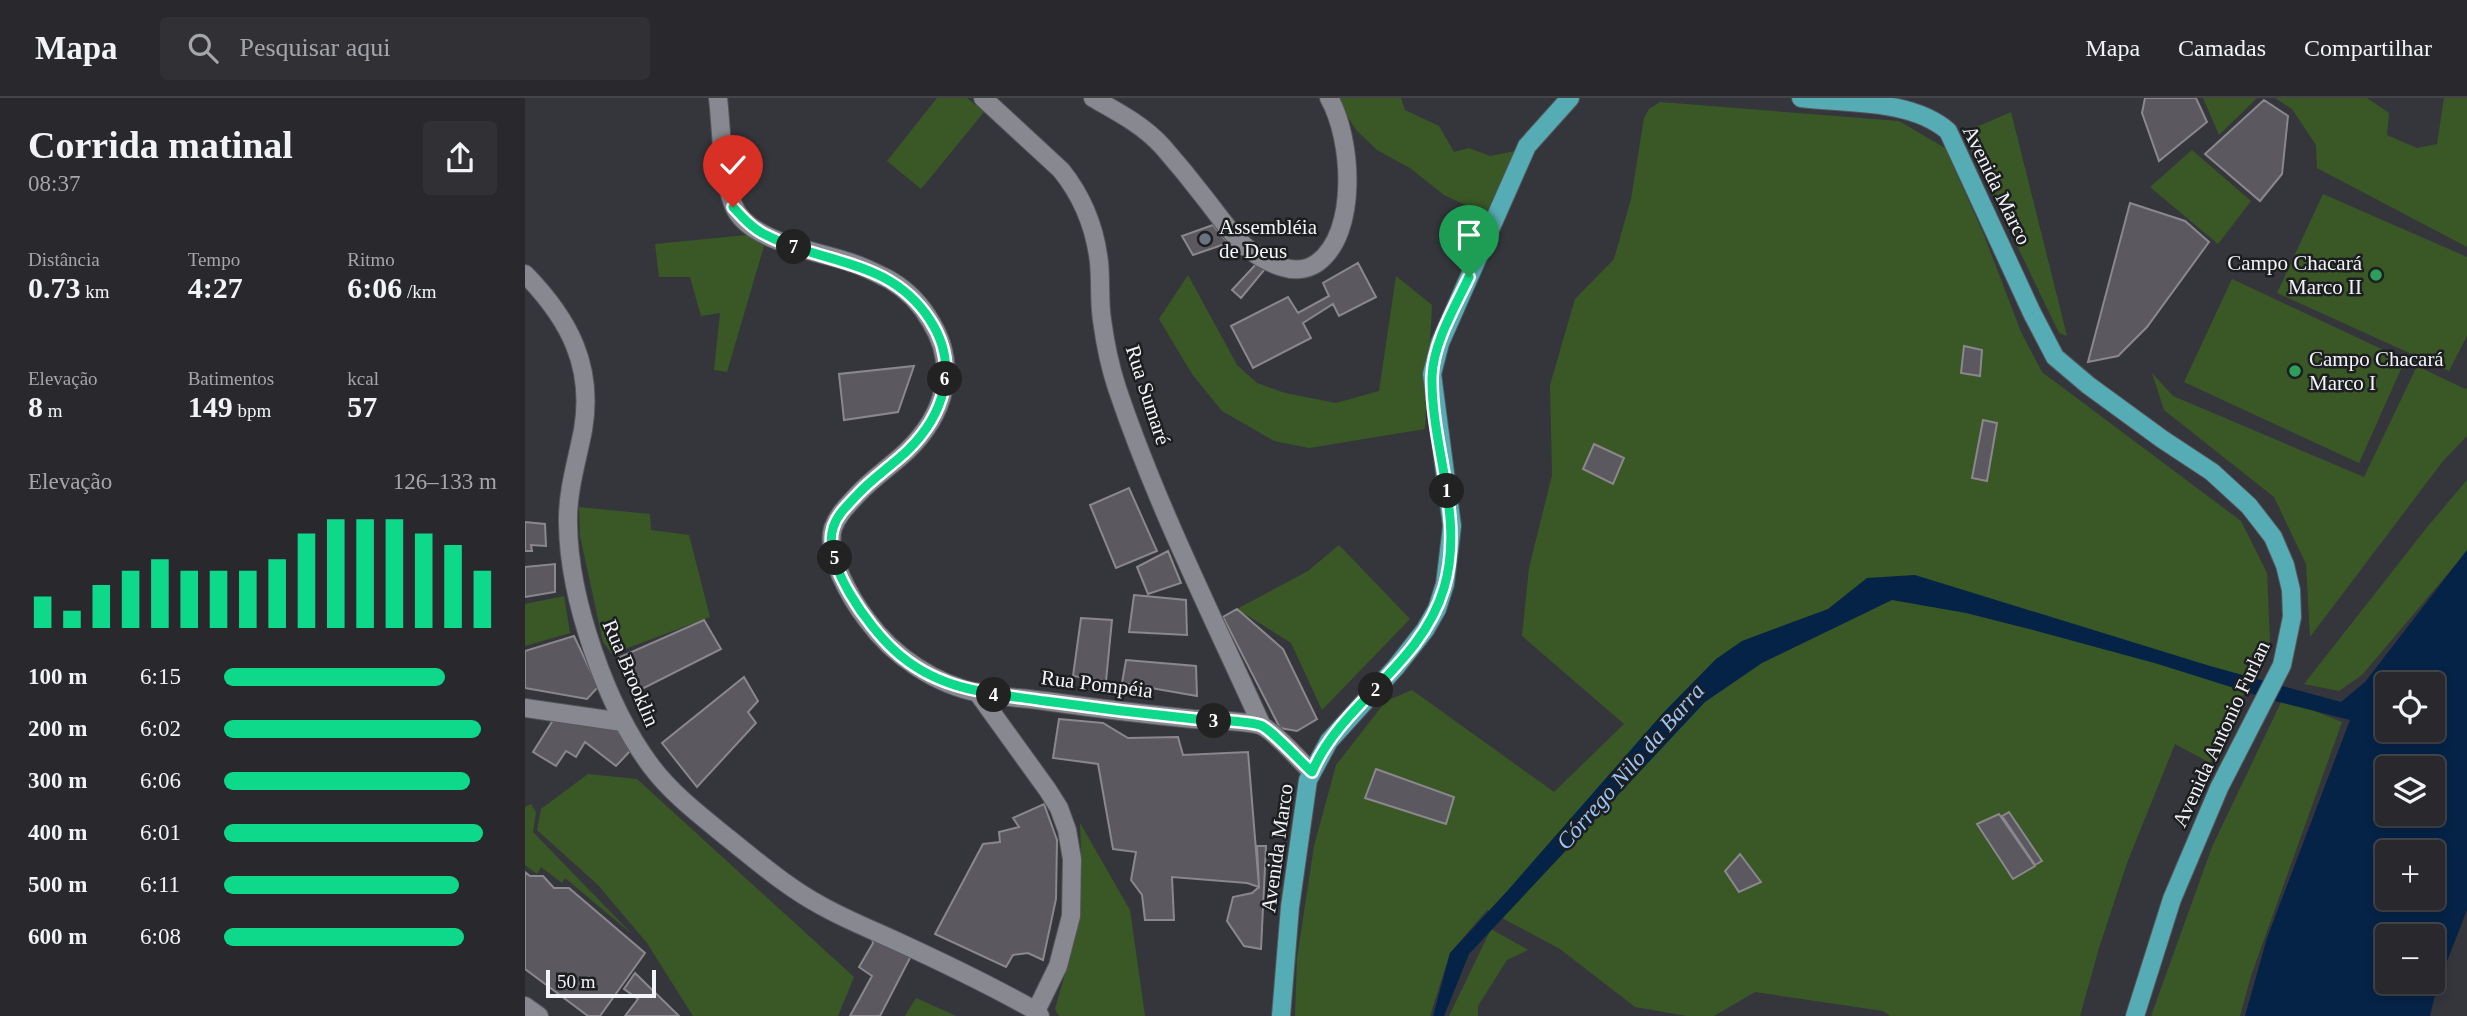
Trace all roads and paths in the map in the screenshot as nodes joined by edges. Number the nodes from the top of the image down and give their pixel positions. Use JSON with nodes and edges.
{"nodes":[{"id":1,"x":718,"y":98,"type":"edge"},
{"id":2,"x":983,"y":98,"type":"edge"},
{"id":3,"x":1093,"y":98,"type":"edge"},
{"id":4,"x":1329,"y":98,"type":"edge"},
{"id":5,"x":1570,"y":98,"type":"edge"},
{"id":6,"x":1801,"y":98,"type":"edge"},
{"id":7,"x":1871,"y":102,"type":"edge"},
{"id":8,"x":525,"y":274,"type":"edge"},
{"id":9,"x":2088,"y":385,"type":"joint"},
{"id":10,"x":977,"y":692,"type":"junction"},
{"id":11,"x":525,"y":708,"type":"edge"},
{"id":12,"x":622,"y":722,"type":"junction"},
{"id":13,"x":1262,"y":726,"type":"junction"},
{"id":14,"x":1312,"y":772,"type":"junction"},
{"id":15,"x":1038,"y":1013,"type":"edge"},
{"id":16,"x":1281,"y":1016,"type":"edge"},
{"id":17,"x":2135,"y":1016,"type":"edge"}],
"edges":[{"from":1,"to":10,"type":"street","name":"Rua Pompéia"},
{"from":2,"to":13,"type":"street","name":"Rua Sumaré"},
{"from":3,"to":4,"type":"street"},
{"from":5,"to":14,"type":"main road","name":"Avenida Marco"},
{"from":6,"to":7,"type":"main road","name":"Avenida Marco"},
{"from":7,"to":9,"type":"main road","name":"Avenida Marco"},
{"from":8,"to":12,"type":"street","name":"Rua Brooklin"},
{"from":9,"to":17,"type":"main road","name":"Avenida Antonio Furlan"},
{"from":10,"to":13,"type":"street","name":"Rua Pompéia"},
{"from":10,"to":15,"type":"street"},
{"from":11,"to":12,"type":"street"},
{"from":12,"to":15,"type":"street","name":"Rua Brooklin"},
{"from":13,"to":14,"type":"street"},
{"from":14,"to":16,"type":"main road","name":"Avenida Marco"}]}
